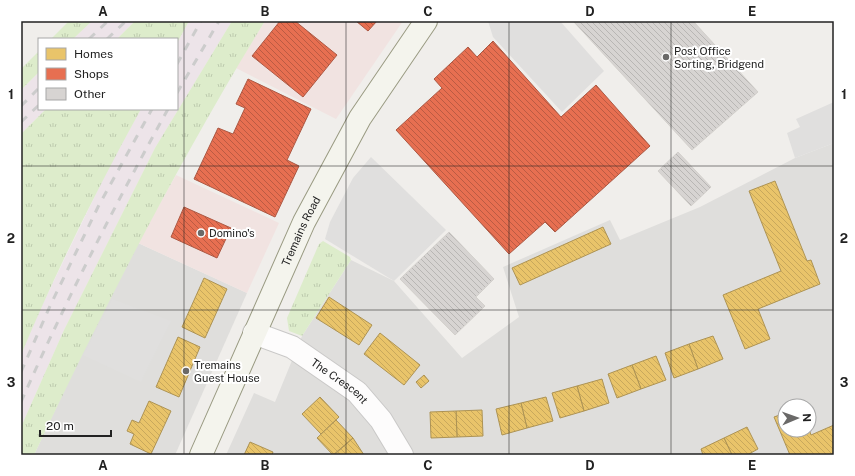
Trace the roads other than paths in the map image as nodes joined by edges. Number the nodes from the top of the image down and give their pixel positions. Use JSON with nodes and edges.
{"nodes":[{"id":1,"x":426,"y":21,"type":"edge"},
{"id":2,"x":254,"y":333,"type":"junction"},
{"id":3,"x":201,"y":455,"type":"edge"},
{"id":4,"x":402,"y":455,"type":"edge"}],
"edges":[{"from":1,"to":2,"type":"main road","name":"Tremains Road"},
{"from":2,"to":3,"type":"main road","name":"Tremains Road"},
{"from":2,"to":4,"type":"street","name":"The Crescent"}]}
